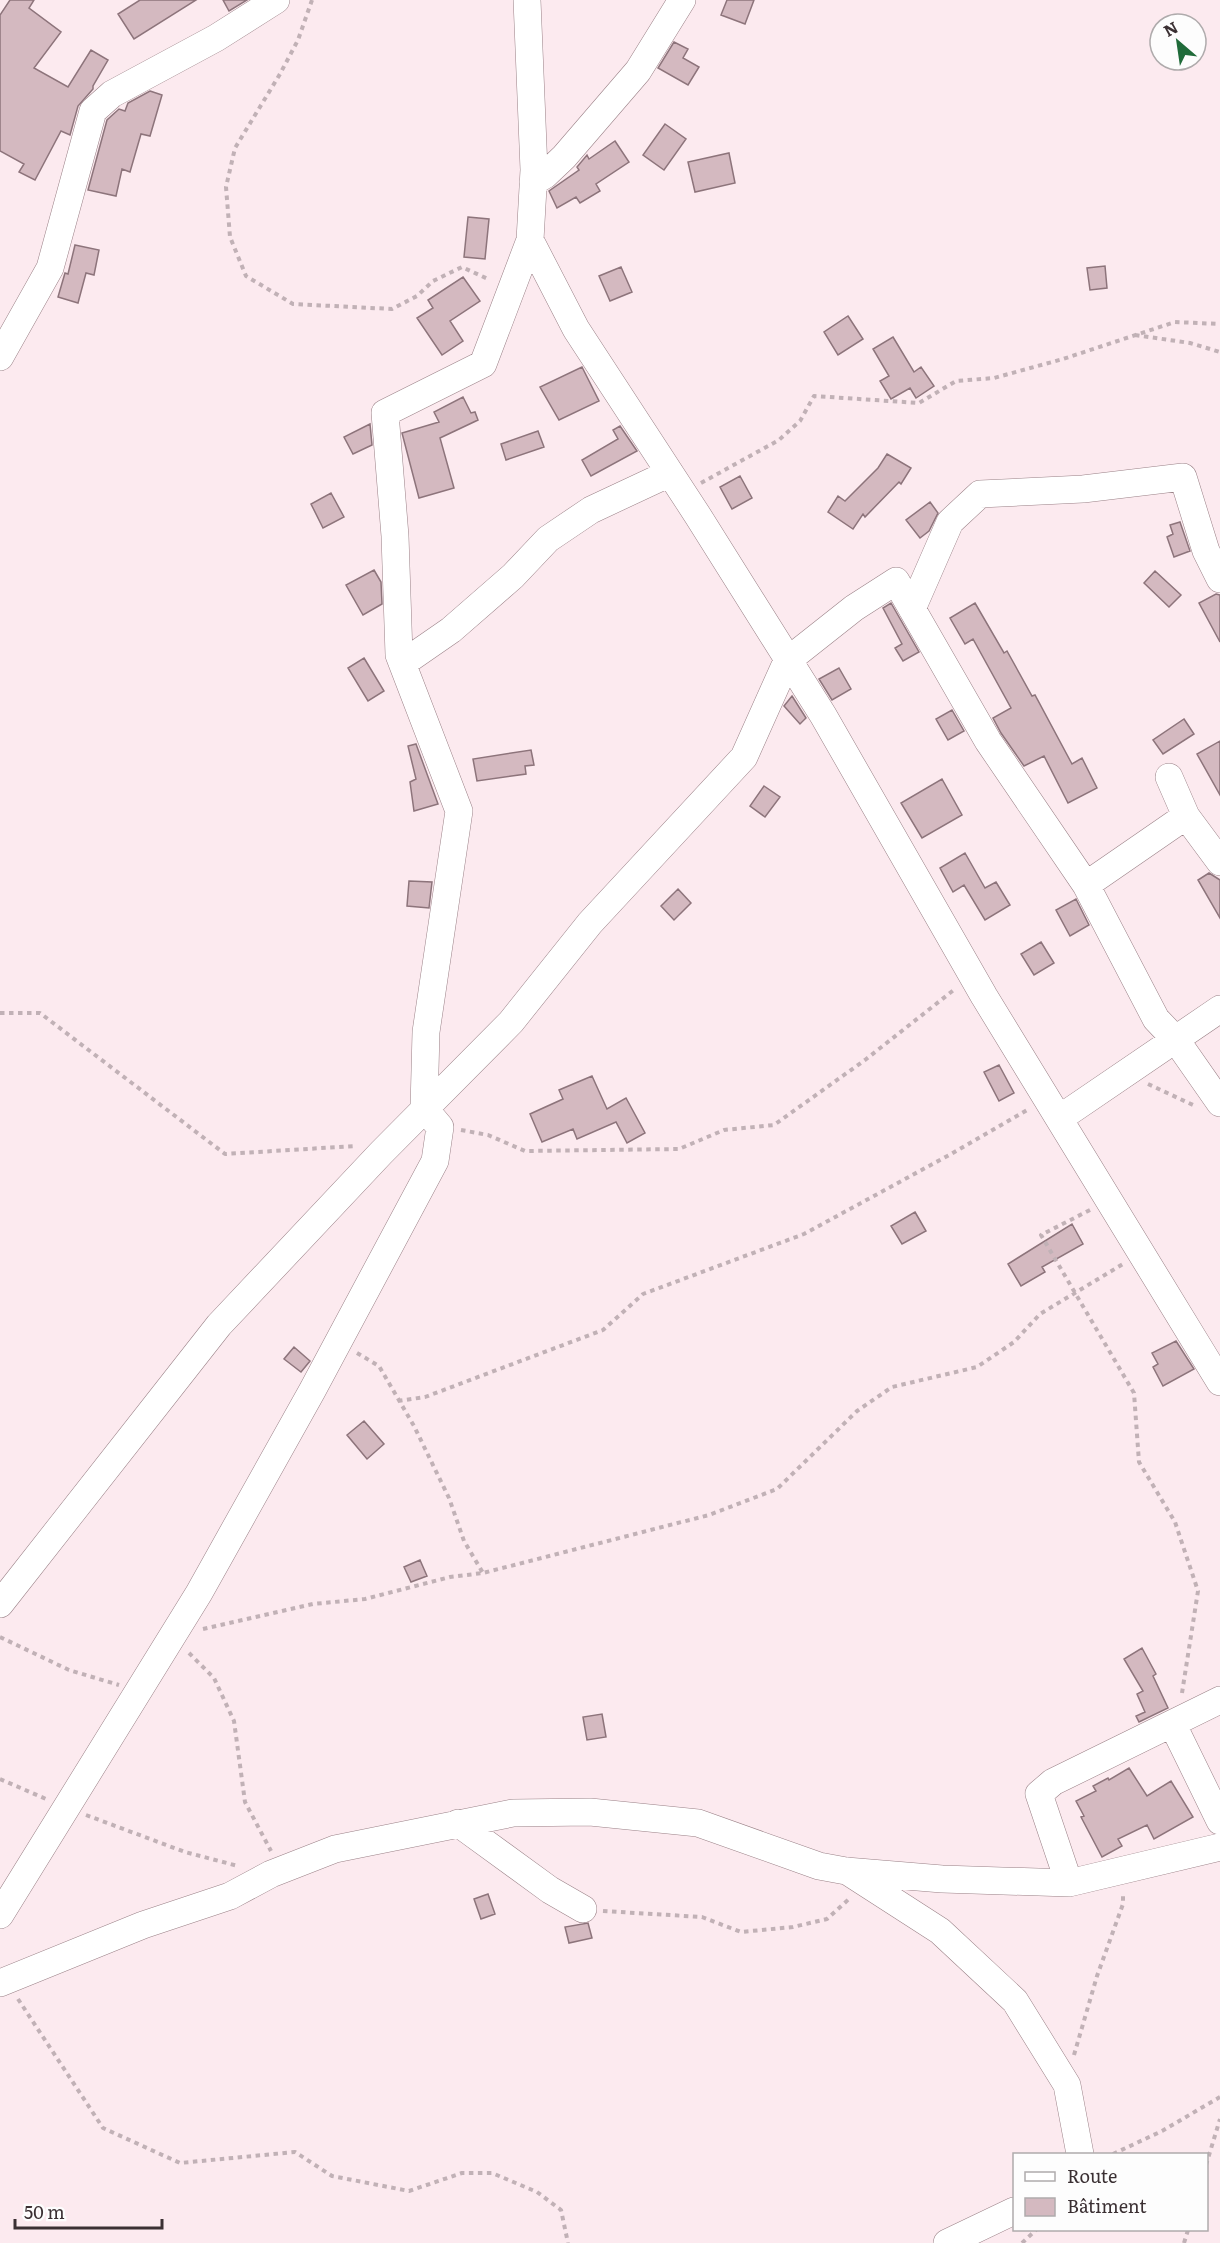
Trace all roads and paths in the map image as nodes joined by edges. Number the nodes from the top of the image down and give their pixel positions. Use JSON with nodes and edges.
{"nodes":[{"id":1,"x":276,"y":0,"type":"edge"},
{"id":2,"x":312,"y":0,"type":"edge"},
{"id":3,"x":527,"y":0,"type":"edge"},
{"id":4,"x":682,"y":0,"type":"edge"},
{"id":5,"x":533,"y":182,"type":"junction"},
{"id":6,"x":530,"y":240,"type":"junction"},
{"id":7,"x":515,"y":285,"type":"junction"},
{"id":8,"x":1220,"y":324,"type":"edge"},
{"id":9,"x":1131,"y":335,"type":"junction"},
{"id":10,"x":1220,"y":352,"type":"edge"},
{"id":11,"x":0,"y":357,"type":"edge"},
{"id":12,"x":676,"y":483,"type":"junction"},
{"id":13,"x":1220,"y":579,"type":"edge"},
{"id":14,"x":912,"y":609,"type":"junction"},
{"id":15,"x":399,"y":655,"type":"junction"},
{"id":16,"x":787,"y":661,"type":"junction"},
{"id":17,"x":1169,"y":777,"type":"dead end"},
{"id":18,"x":1186,"y":816,"type":"junction"},
{"id":19,"x":1220,"y":862,"type":"edge"},
{"id":20,"x":1086,"y":885,"type":"junction"},
{"id":21,"x":969,"y":970,"type":"junction"},
{"id":22,"x":1220,"y":1009,"type":"edge"},
{"id":23,"x":0,"y":1012,"type":"edge"},
{"id":24,"x":1176,"y":1040,"type":"junction"},
{"id":25,"x":1125,"y":1075,"type":"junction"},
{"id":26,"x":1209,"y":1105,"type":"edge"},
{"id":27,"x":1053,"y":1107,"type":"junction"},
{"id":28,"x":432,"y":1118,"type":"junction"},
{"id":29,"x":381,"y":1154,"type":"junction"},
{"id":30,"x":1110,"y":1200,"type":"junction"},
{"id":31,"x":1142,"y":1253,"type":"junction"},
{"id":32,"x":1075,"y":1291,"type":"junction"},
{"id":33,"x":338,"y":1341,"type":"junction"},
{"id":34,"x":1220,"y":1382,"type":"edge"},
{"id":35,"x":398,"y":1401,"type":"junction"},
{"id":36,"x":483,"y":1573,"type":"junction"},
{"id":37,"x":0,"y":1604,"type":"edge"},
{"id":38,"x":172,"y":1636,"type":"junction"},
{"id":39,"x":0,"y":1637,"type":"edge"},
{"id":40,"x":139,"y":1691,"type":"junction"},
{"id":41,"x":1220,"y":1700,"type":"edge"},
{"id":42,"x":1173,"y":1725,"type":"junction"},
{"id":43,"x":0,"y":1779,"type":"edge"},
{"id":44,"x":67,"y":1808,"type":"junction"},
{"id":45,"x":1220,"y":1821,"type":"edge"},
{"id":46,"x":458,"y":1823,"type":"junction"},
{"id":47,"x":1220,"y":1847,"type":"edge"},
{"id":48,"x":1123,"y":1871,"type":"junction"},
{"id":49,"x":276,"y":1872,"type":"junction"},
{"id":50,"x":856,"y":1877,"type":"junction"},
{"id":51,"x":1069,"y":1883,"type":"junction"},
{"id":52,"x":583,"y":1909,"type":"joint"},
{"id":53,"x":0,"y":1915,"type":"edge"},
{"id":54,"x":3,"y":1982,"type":"edge"},
{"id":55,"x":1067,"y":2085,"type":"junction"},
{"id":56,"x":1220,"y":2097,"type":"edge"},
{"id":57,"x":1220,"y":2119,"type":"edge"},
{"id":58,"x":1080,"y":2153,"type":"edge"},
{"id":59,"x":1115,"y":2153,"type":"edge"},
{"id":60,"x":1208,"y":2158,"type":"edge"},
{"id":61,"x":1013,"y":2211,"type":"edge"},
{"id":62,"x":1034,"y":2231,"type":"edge"},
{"id":63,"x":568,"y":2243,"type":"edge"},
{"id":64,"x":947,"y":2243,"type":"edge"},
{"id":65,"x":1022,"y":2243,"type":"edge"}],
"edges":[{"from":1,"to":11,"type":"street"},
{"from":2,"to":7,"type":"path"},
{"from":3,"to":5,"type":"street"},
{"from":4,"to":5,"type":"street"},
{"from":5,"to":6,"type":"street"},
{"from":6,"to":7,"type":"street"},
{"from":6,"to":12,"type":"street"},
{"from":7,"to":15,"type":"street"},
{"from":8,"to":9,"type":"path"},
{"from":9,"to":10,"type":"path"},
{"from":9,"to":12,"type":"path"},
{"from":12,"to":15,"type":"street"},
{"from":12,"to":16,"type":"street"},
{"from":13,"to":14,"type":"street"},
{"from":14,"to":16,"type":"street"},
{"from":14,"to":20,"type":"street"},
{"from":15,"to":28,"type":"street"},
{"from":16,"to":21,"type":"street"},
{"from":16,"to":28,"type":"street"},
{"from":17,"to":18,"type":"street"},
{"from":18,"to":19,"type":"street"},
{"from":18,"to":20,"type":"street"},
{"from":20,"to":24,"type":"street"},
{"from":21,"to":27,"type":"street"},
{"from":21,"to":28,"type":"path"},
{"from":22,"to":24,"type":"street"},
{"from":23,"to":29,"type":"path"},
{"from":24,"to":25,"type":"street"},
{"from":24,"to":26,"type":"street"},
{"from":25,"to":26,"type":"path"},
{"from":25,"to":27,"type":"street"},
{"from":27,"to":30,"type":"street"},
{"from":27,"to":35,"type":"path"},
{"from":28,"to":29,"type":"street"},
{"from":28,"to":33,"type":"street"},
{"from":29,"to":37,"type":"street"},
{"from":30,"to":31,"type":"street"},
{"from":30,"to":32,"type":"path"},
{"from":31,"to":32,"type":"path"},
{"from":31,"to":34,"type":"street"},
{"from":32,"to":36,"type":"path"},
{"from":32,"to":42,"type":"path"},
{"from":33,"to":35,"type":"path"},
{"from":33,"to":38,"type":"street"},
{"from":35,"to":36,"type":"path"},
{"from":36,"to":38,"type":"path"},
{"from":38,"to":40,"type":"street"},
{"from":38,"to":49,"type":"path"},
{"from":39,"to":40,"type":"path"},
{"from":40,"to":44,"type":"street"},
{"from":41,"to":42,"type":"street"},
{"from":42,"to":45,"type":"street"},
{"from":42,"to":51,"type":"street"},
{"from":43,"to":44,"type":"path"},
{"from":44,"to":49,"type":"path"},
{"from":44,"to":53,"type":"street"},
{"from":46,"to":49,"type":"street"},
{"from":46,"to":50,"type":"street"},
{"from":46,"to":52,"type":"street"},
{"from":47,"to":48,"type":"street"},
{"from":48,"to":51,"type":"street"},
{"from":48,"to":55,"type":"path"},
{"from":49,"to":54,"type":"street"},
{"from":50,"to":51,"type":"street"},
{"from":50,"to":52,"type":"path"},
{"from":50,"to":55,"type":"street"},
{"from":54,"to":63,"type":"path"},
{"from":55,"to":58,"type":"street"},
{"from":56,"to":59,"type":"path"},
{"from":57,"to":60,"type":"path"},
{"from":61,"to":64,"type":"street"},
{"from":62,"to":65,"type":"path"}]}
